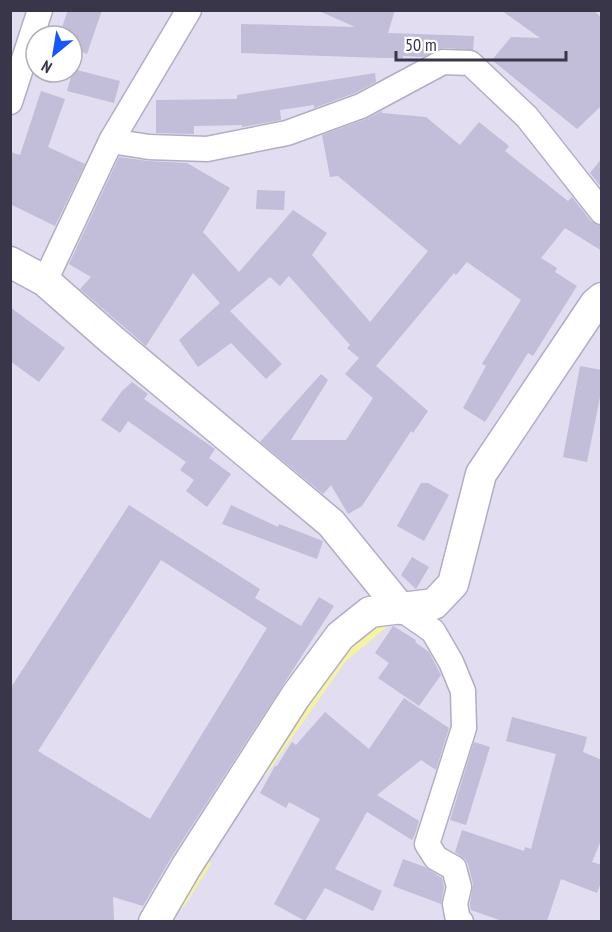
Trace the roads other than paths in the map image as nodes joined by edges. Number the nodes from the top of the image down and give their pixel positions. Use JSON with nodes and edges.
{"nodes":[{"id":1,"x":40,"y":10,"type":"edge"},
{"id":2,"x":189,"y":10,"type":"edge"},
{"id":3,"x":10,"y":102,"type":"edge"},
{"id":4,"x":111,"y":141,"type":"junction"},
{"id":5,"x":602,"y":212,"type":"edge"},
{"id":6,"x":10,"y":262,"type":"edge"},
{"id":7,"x":45,"y":281,"type":"junction"},
{"id":8,"x":602,"y":298,"type":"edge"},
{"id":9,"x":401,"y":609,"type":"junction"},
{"id":10,"x":154,"y":921,"type":"edge"},
{"id":11,"x":461,"y":921,"type":"edge"}],
"edges":[{"from":1,"to":3,"type":"street"},
{"from":2,"to":4,"type":"street"},
{"from":4,"to":5,"type":"street"},
{"from":4,"to":7,"type":"street"},
{"from":6,"to":7,"type":"street"},
{"from":7,"to":9,"type":"street"},
{"from":8,"to":9,"type":"street"},
{"from":9,"to":10,"type":"street"},
{"from":9,"to":11,"type":"street"}]}
